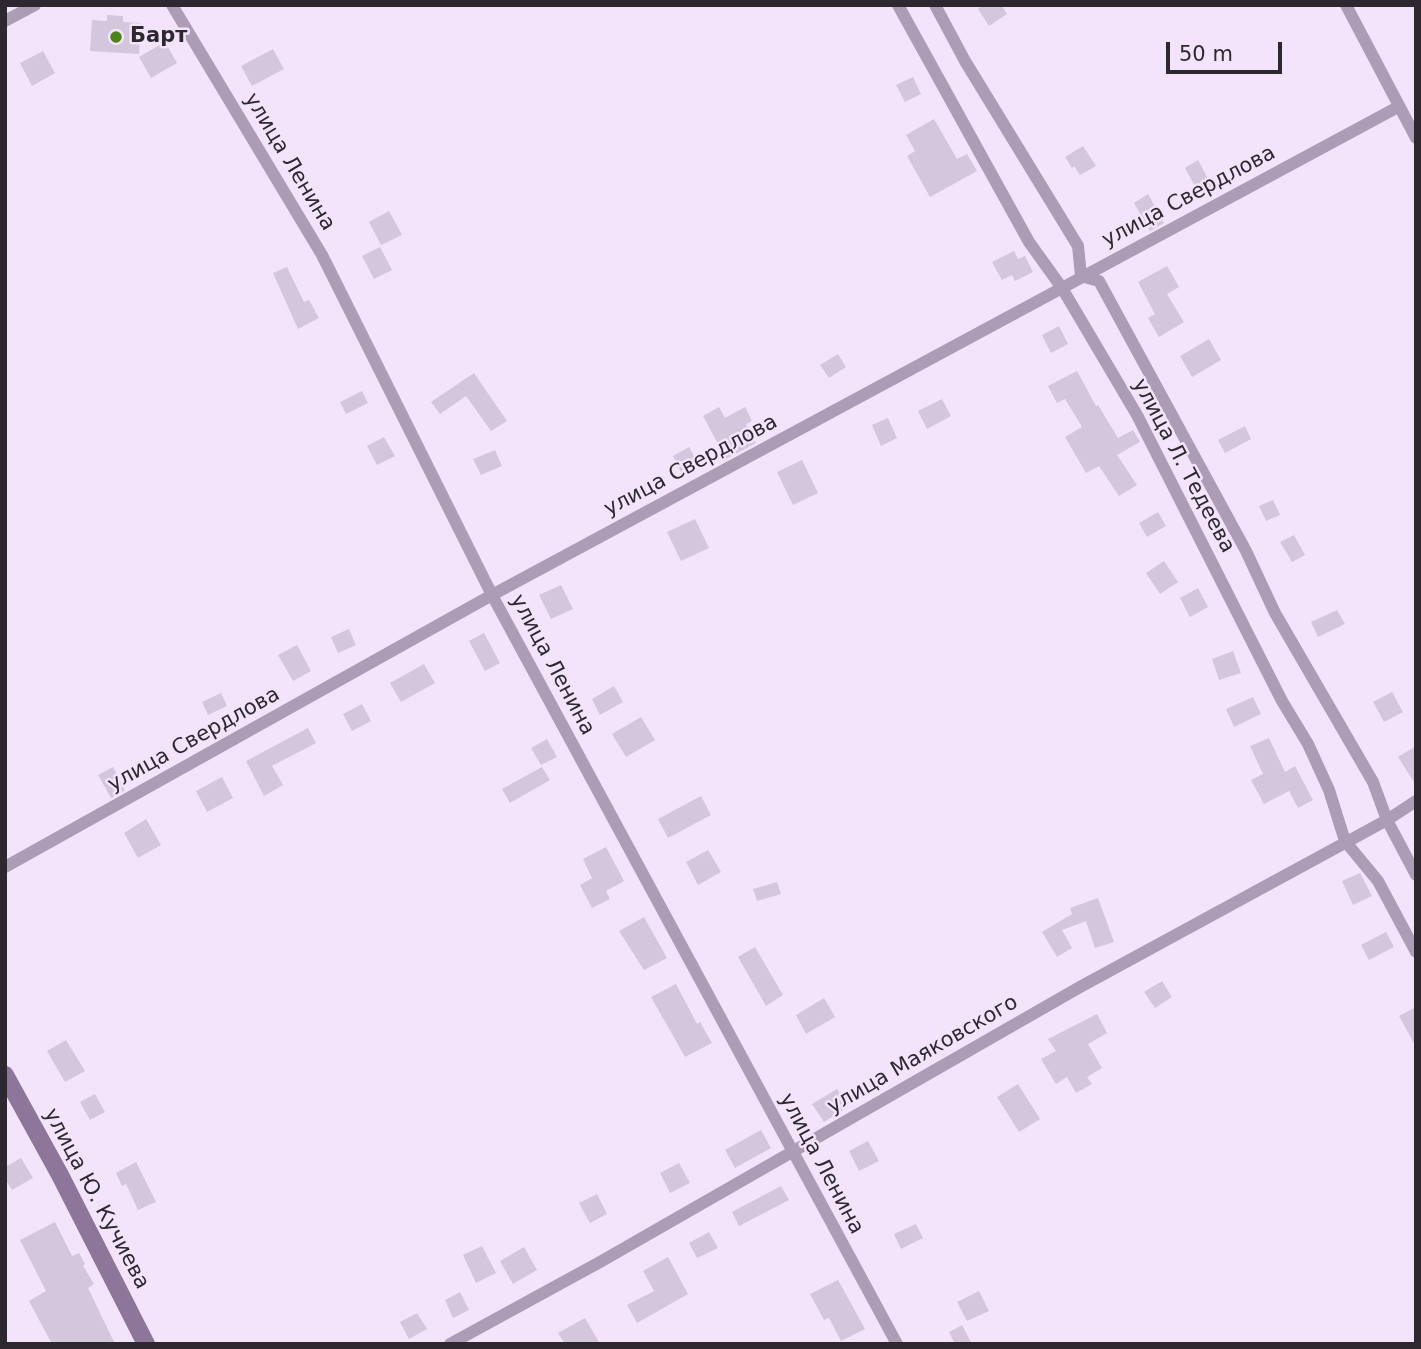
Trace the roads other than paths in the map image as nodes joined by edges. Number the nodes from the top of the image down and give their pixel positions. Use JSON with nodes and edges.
{"nodes":[{"id":1,"x":35,"y":5,"type":"edge"},
{"id":2,"x":172,"y":5,"type":"edge"},
{"id":3,"x":898,"y":5,"type":"edge"},
{"id":4,"x":935,"y":5,"type":"edge"},
{"id":5,"x":1346,"y":5,"type":"edge"},
{"id":6,"x":5,"y":21,"type":"edge"},
{"id":7,"x":1398,"y":107,"type":"junction"},
{"id":8,"x":1416,"y":138,"type":"edge"},
{"id":9,"x":1081,"y":276,"type":"junction"},
{"id":10,"x":1062,"y":288,"type":"junction"},
{"id":11,"x":492,"y":595,"type":"junction"},
{"id":12,"x":1416,"y":801,"type":"edge"},
{"id":13,"x":1387,"y":820,"type":"junction"},
{"id":14,"x":1345,"y":842,"type":"junction"},
{"id":15,"x":5,"y":867,"type":"edge"},
{"id":16,"x":1416,"y":875,"type":"edge"},
{"id":17,"x":1416,"y":951,"type":"edge"},
{"id":18,"x":5,"y":1075,"type":"edge"},
{"id":19,"x":792,"y":1151,"type":"junction"},
{"id":20,"x":146,"y":1344,"type":"edge"},
{"id":21,"x":450,"y":1344,"type":"edge"},
{"id":22,"x":897,"y":1344,"type":"edge"}],
"edges":[{"from":1,"to":6,"type":"street"},
{"from":2,"to":11,"type":"street","name":"улица Ленина"},
{"from":3,"to":10,"type":"street","name":"улица Л. Тедеева"},
{"from":4,"to":9,"type":"street"},
{"from":5,"to":7,"type":"street"},
{"from":7,"to":8,"type":"street"},
{"from":7,"to":9,"type":"street","name":"улица Свердлова"},
{"from":9,"to":10,"type":"street","name":"улица Свердлова"},
{"from":9,"to":13,"type":"street","name":"улица Л. Тедеева"},
{"from":10,"to":11,"type":"street","name":"улица Свердлова"},
{"from":10,"to":14,"type":"street","name":"улица Л. Тедеева"},
{"from":11,"to":15,"type":"street","name":"улица Свердлова"},
{"from":11,"to":19,"type":"street","name":"улица Ленина"},
{"from":12,"to":13,"type":"street","name":"улица Маяковского"},
{"from":13,"to":14,"type":"street","name":"улица Маяковского"},
{"from":13,"to":16,"type":"street","name":"улица Л. Тедеева"},
{"from":14,"to":17,"type":"street","name":"улица Л. Тедеева"},
{"from":14,"to":19,"type":"street","name":"улица Маяковского"},
{"from":18,"to":20,"type":"street","name":"улица Ю. Кучиева"},
{"from":19,"to":21,"type":"street","name":"улица Маяковского"},
{"from":19,"to":22,"type":"street","name":"улица Ленина"}]}
